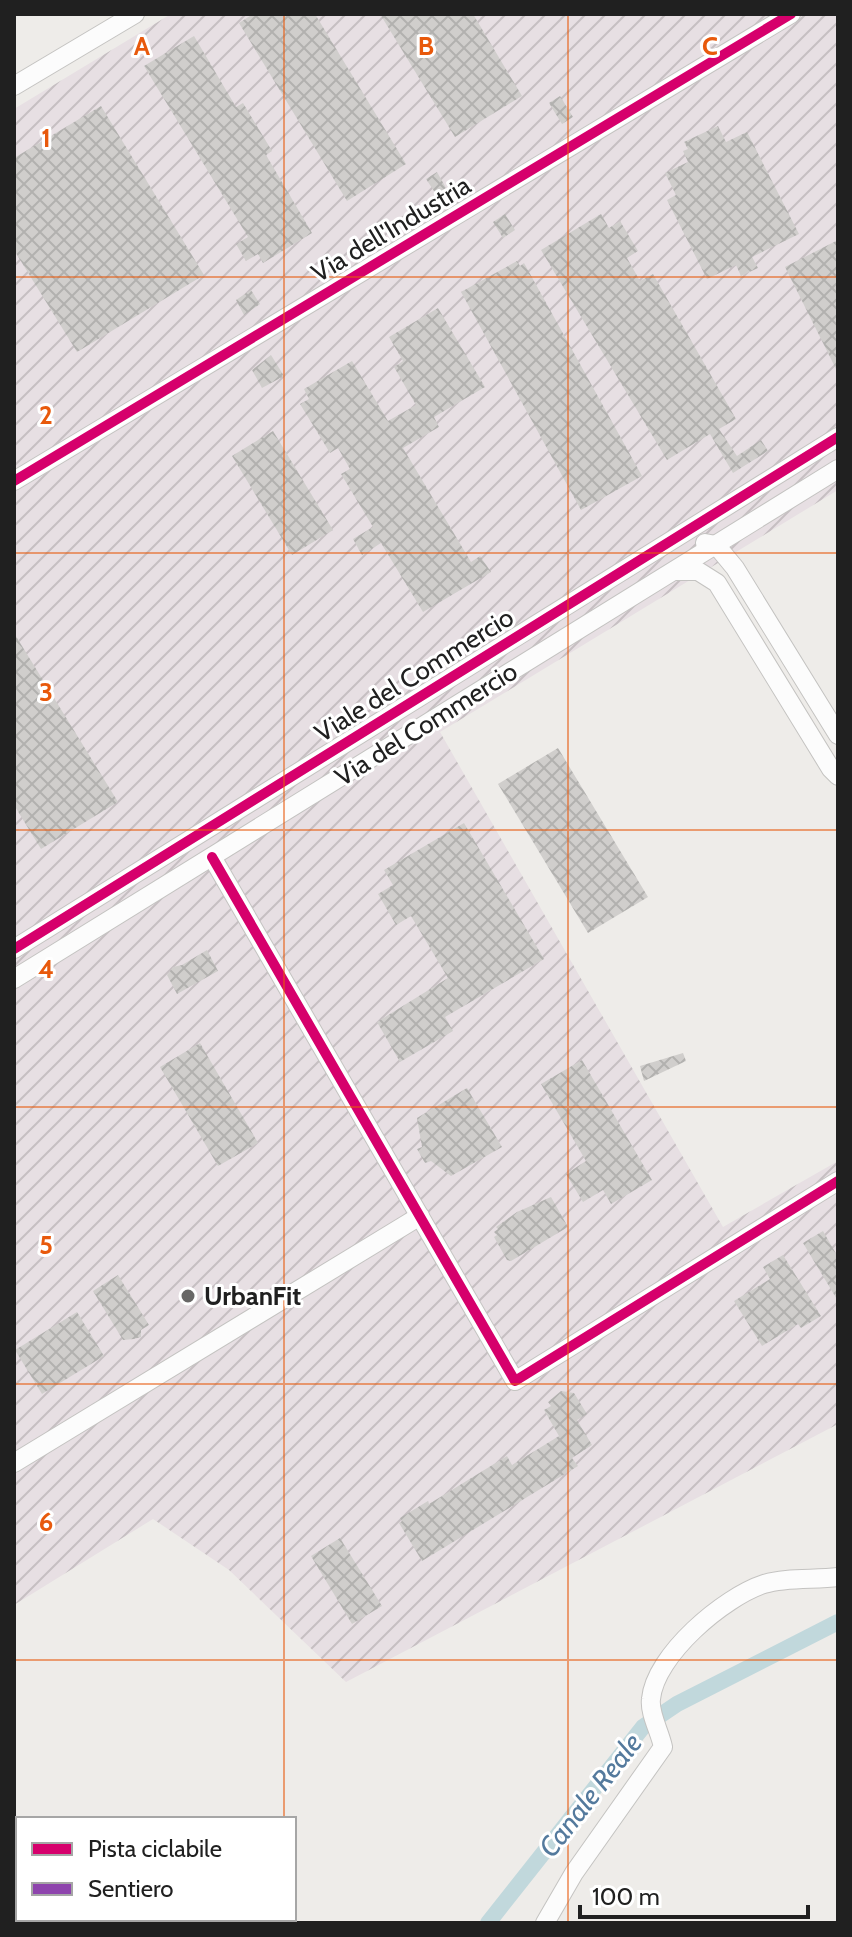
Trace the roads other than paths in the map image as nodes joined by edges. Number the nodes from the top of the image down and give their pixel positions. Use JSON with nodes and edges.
{"nodes":[{"id":1,"x":135,"y":14,"type":"edge"},
{"id":2,"x":791,"y":14,"type":"edge"},
{"id":3,"x":14,"y":86,"type":"edge"},
{"id":4,"x":838,"y":437,"type":"edge"},
{"id":5,"x":838,"y":469,"type":"edge"},
{"id":6,"x":14,"y":481,"type":"edge"},
{"id":7,"x":679,"y":537,"type":"junction"},
{"id":8,"x":716,"y":545,"type":"junction"},
{"id":9,"x":672,"y":571,"type":"junction"},
{"id":10,"x":838,"y":735,"type":"edge"},
{"id":11,"x":838,"y":776,"type":"edge"},
{"id":12,"x":212,"y":857,"type":"junction"},
{"id":13,"x":14,"y":949,"type":"edge"},
{"id":14,"x":14,"y":979,"type":"edge"},
{"id":15,"x":838,"y":1181,"type":"edge"},
{"id":16,"x":420,"y":1216,"type":"junction"},
{"id":17,"x":14,"y":1463,"type":"edge"},
{"id":18,"x":838,"y":1577,"type":"edge"},
{"id":19,"x":545,"y":1923,"type":"edge"}],
"edges":[{"from":1,"to":3,"type":"street"},
{"from":2,"to":6,"type":"street","name":"Via dell'Industria"},
{"from":4,"to":7,"type":"street","name":"Viale del Commercio"},
{"from":5,"to":8,"type":"street","name":"Via del Commercio"},
{"from":7,"to":8,"type":"street"},
{"from":7,"to":13,"type":"street","name":"Viale del Commercio"},
{"from":8,"to":9,"type":"street","name":"Via del Commercio"},
{"from":8,"to":10,"type":"street"},
{"from":9,"to":11,"type":"street"},
{"from":9,"to":12,"type":"street","name":"Via del Commercio"},
{"from":12,"to":14,"type":"street","name":"Via del Commercio"},
{"from":12,"to":16,"type":"street"},
{"from":15,"to":16,"type":"street"},
{"from":16,"to":17,"type":"street"},
{"from":18,"to":19,"type":"street"}]}
